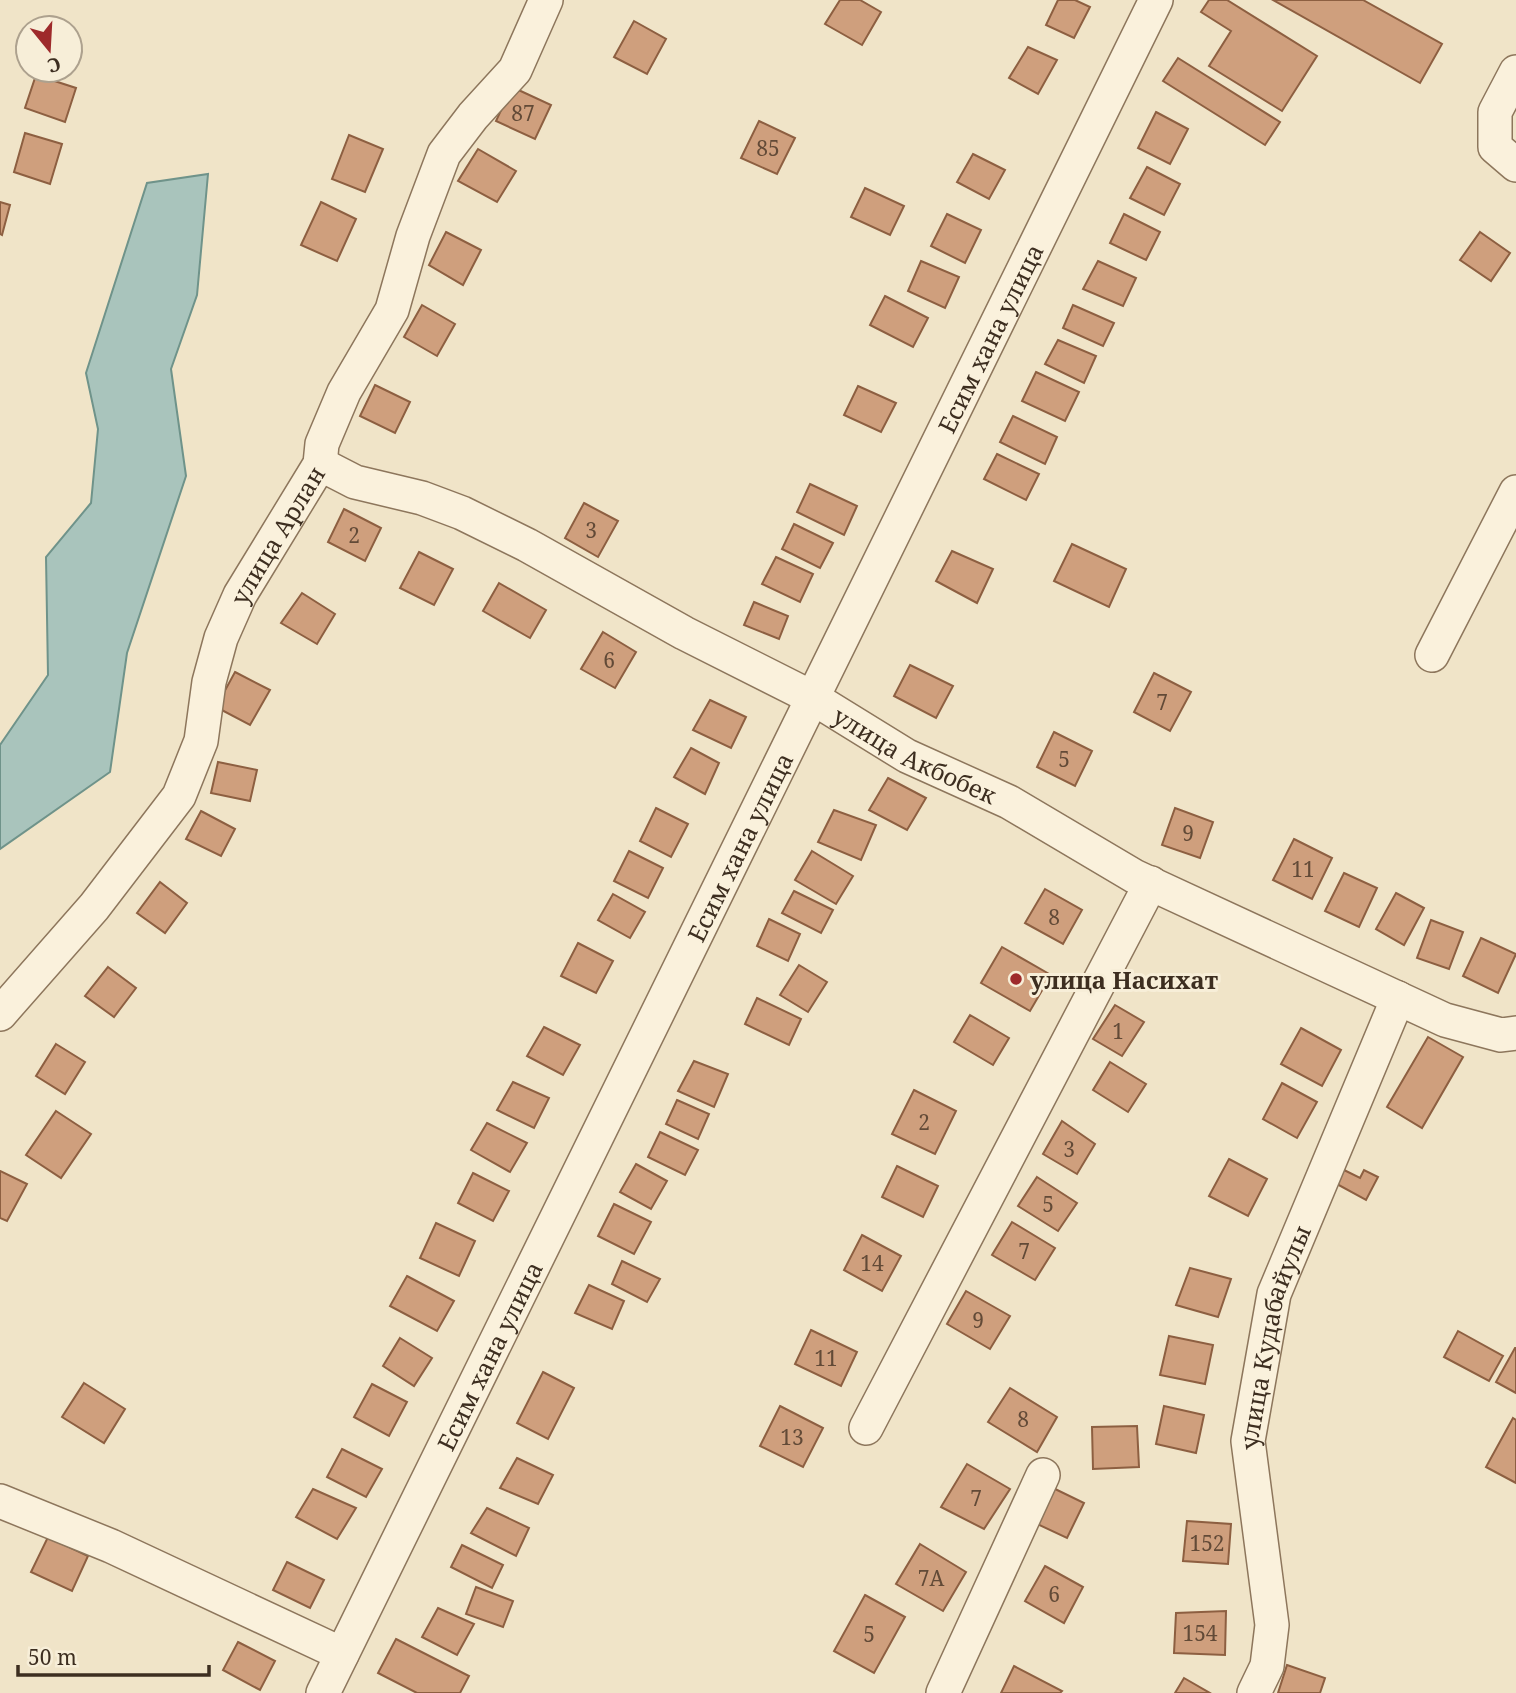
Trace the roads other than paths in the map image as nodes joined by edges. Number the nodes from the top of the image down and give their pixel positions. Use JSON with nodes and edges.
{"nodes":[{"id":1,"x":546,"y":0,"type":"edge"},
{"id":2,"x":1156,"y":0,"type":"edge"},
{"id":3,"x":1516,"y":72,"type":"edge"},
{"id":4,"x":1516,"y":165,"type":"edge"},
{"id":5,"x":320,"y":464,"type":"junction"},
{"id":6,"x":1516,"y":492,"type":"edge"},
{"id":7,"x":1432,"y":655,"type":"dead end"},
{"id":8,"x":813,"y":698,"type":"junction"},
{"id":9,"x":1151,"y":883,"type":"junction"},
{"id":10,"x":1398,"y":998,"type":"junction"},
{"id":11,"x":0,"y":1014,"type":"edge"},
{"id":12,"x":1516,"y":1033,"type":"edge"},
{"id":13,"x":866,"y":1428,"type":"dead end"},
{"id":14,"x":1044,"y":1475,"type":"dead end"},
{"id":15,"x":0,"y":1501,"type":"edge"},
{"id":16,"x":342,"y":1654,"type":"junction"},
{"id":17,"x":323,"y":1693,"type":"edge"},
{"id":18,"x":943,"y":1693,"type":"edge"},
{"id":19,"x":1254,"y":1693,"type":"edge"}],
"edges":[{"from":1,"to":5,"type":"street","name":"улица Арлан"},
{"from":2,"to":8,"type":"street","name":"Есим хана улица"},
{"from":3,"to":4,"type":"street"},
{"from":5,"to":8,"type":"street","name":"улица Акбобек"},
{"from":5,"to":11,"type":"street","name":"улица Арлан"},
{"from":6,"to":7,"type":"street"},
{"from":8,"to":9,"type":"street","name":"улица Акбобек"},
{"from":8,"to":16,"type":"street","name":"Есим хана улица"},
{"from":9,"to":10,"type":"street","name":"улица Акбобек"},
{"from":9,"to":13,"type":"street"},
{"from":10,"to":12,"type":"street","name":"улица Акбобек"},
{"from":10,"to":19,"type":"street","name":"улица Кудабайулы"},
{"from":14,"to":18,"type":"street"},
{"from":15,"to":16,"type":"street"},
{"from":16,"to":17,"type":"street","name":"Есим хана улица"}]}
